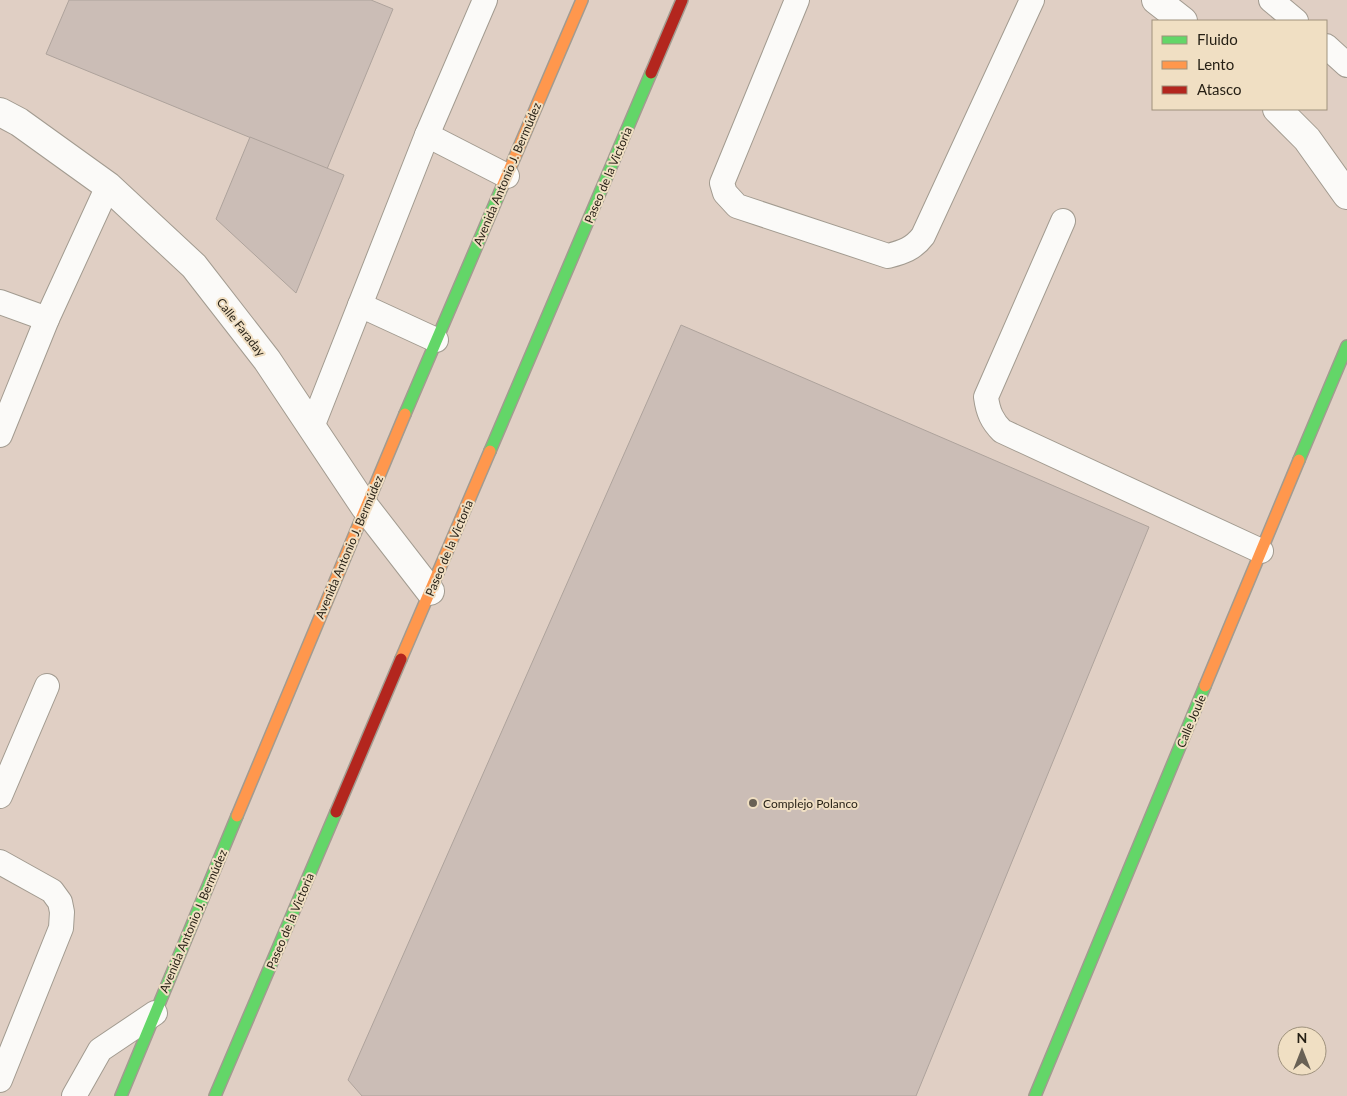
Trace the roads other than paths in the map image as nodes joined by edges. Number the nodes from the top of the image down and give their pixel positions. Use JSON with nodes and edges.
{"nodes":[{"id":1,"x":485,"y":0,"type":"edge"},
{"id":2,"x":582,"y":0,"type":"edge"},
{"id":3,"x":682,"y":0,"type":"edge"},
{"id":4,"x":797,"y":0,"type":"edge"},
{"id":5,"x":1032,"y":0,"type":"edge"},
{"id":6,"x":1156,"y":0,"type":"edge"},
{"id":7,"x":1272,"y":0,"type":"edge"},
{"id":8,"x":1181,"y":20,"type":"edge"},
{"id":9,"x":1295,"y":20,"type":"edge"},
{"id":10,"x":1327,"y":47,"type":"edge"},
{"id":11,"x":1347,"y":65,"type":"edge"},
{"id":12,"x":1278,"y":110,"type":"edge"},
{"id":13,"x":0,"y":112,"type":"edge"},
{"id":14,"x":427,"y":136,"type":"junction"},
{"id":15,"x":506,"y":176,"type":"junction"},
{"id":16,"x":108,"y":186,"type":"junction"},
{"id":17,"x":1347,"y":196,"type":"edge"},
{"id":18,"x":1062,"y":221,"type":"dead end"},
{"id":19,"x":0,"y":302,"type":"edge"},
{"id":20,"x":360,"y":305,"type":"junction"},
{"id":21,"x":48,"y":319,"type":"junction"},
{"id":22,"x":436,"y":340,"type":"junction"},
{"id":23,"x":1347,"y":346,"type":"edge"},
{"id":24,"x":312,"y":427,"type":"junction"},
{"id":25,"x":0,"y":435,"type":"edge"},
{"id":26,"x":365,"y":508,"type":"junction"},
{"id":27,"x":1261,"y":551,"type":"junction"},
{"id":28,"x":430,"y":591,"type":"junction"},
{"id":29,"x":48,"y":686,"type":"dead end"},
{"id":30,"x":0,"y":796,"type":"edge"},
{"id":31,"x":0,"y":862,"type":"edge"},
{"id":32,"x":155,"y":1013,"type":"junction"},
{"id":33,"x":0,"y":1080,"type":"edge"},
{"id":34,"x":74,"y":1096,"type":"edge"},
{"id":35,"x":121,"y":1096,"type":"edge"},
{"id":36,"x":215,"y":1096,"type":"edge"},
{"id":37,"x":1035,"y":1096,"type":"edge"}],
"edges":[{"from":1,"to":14,"type":"lane"},
{"from":2,"to":15,"type":"main road","name":"Avenida Antonio J. Bermúdez"},
{"from":3,"to":28,"type":"main road","name":"Paseo de la Victoria"},
{"from":4,"to":5,"type":"lane"},
{"from":6,"to":8,"type":"street"},
{"from":7,"to":9,"type":"lane"},
{"from":10,"to":11,"type":"lane"},
{"from":12,"to":17,"type":"street"},
{"from":13,"to":16,"type":"street","name":"Calle Faraday"},
{"from":14,"to":15,"type":"lane"},
{"from":14,"to":20,"type":"lane"},
{"from":15,"to":22,"type":"main road","name":"Avenida Antonio J. Bermúdez"},
{"from":16,"to":21,"type":"lane"},
{"from":16,"to":24,"type":"street","name":"Calle Faraday"},
{"from":18,"to":27,"type":"lane"},
{"from":19,"to":21,"type":"lane"},
{"from":20,"to":22,"type":"lane"},
{"from":20,"to":24,"type":"lane"},
{"from":21,"to":25,"type":"lane"},
{"from":22,"to":26,"type":"main road","name":"Avenida Antonio J. Bermúdez"},
{"from":23,"to":27,"type":"main road","name":"Calle Joule"},
{"from":24,"to":26,"type":"street","name":"Calle Faraday"},
{"from":26,"to":28,"type":"street","name":"Calle Faraday"},
{"from":26,"to":32,"type":"main road","name":"Avenida Antonio J. Bermúdez"},
{"from":27,"to":37,"type":"main road","name":"Calle Joule"},
{"from":28,"to":36,"type":"main road","name":"Paseo de la Victoria"},
{"from":29,"to":30,"type":"lane"},
{"from":31,"to":33,"type":"lane"},
{"from":32,"to":34,"type":"lane"},
{"from":32,"to":35,"type":"main road","name":"Avenida Antonio J. Bermúdez"}]}
